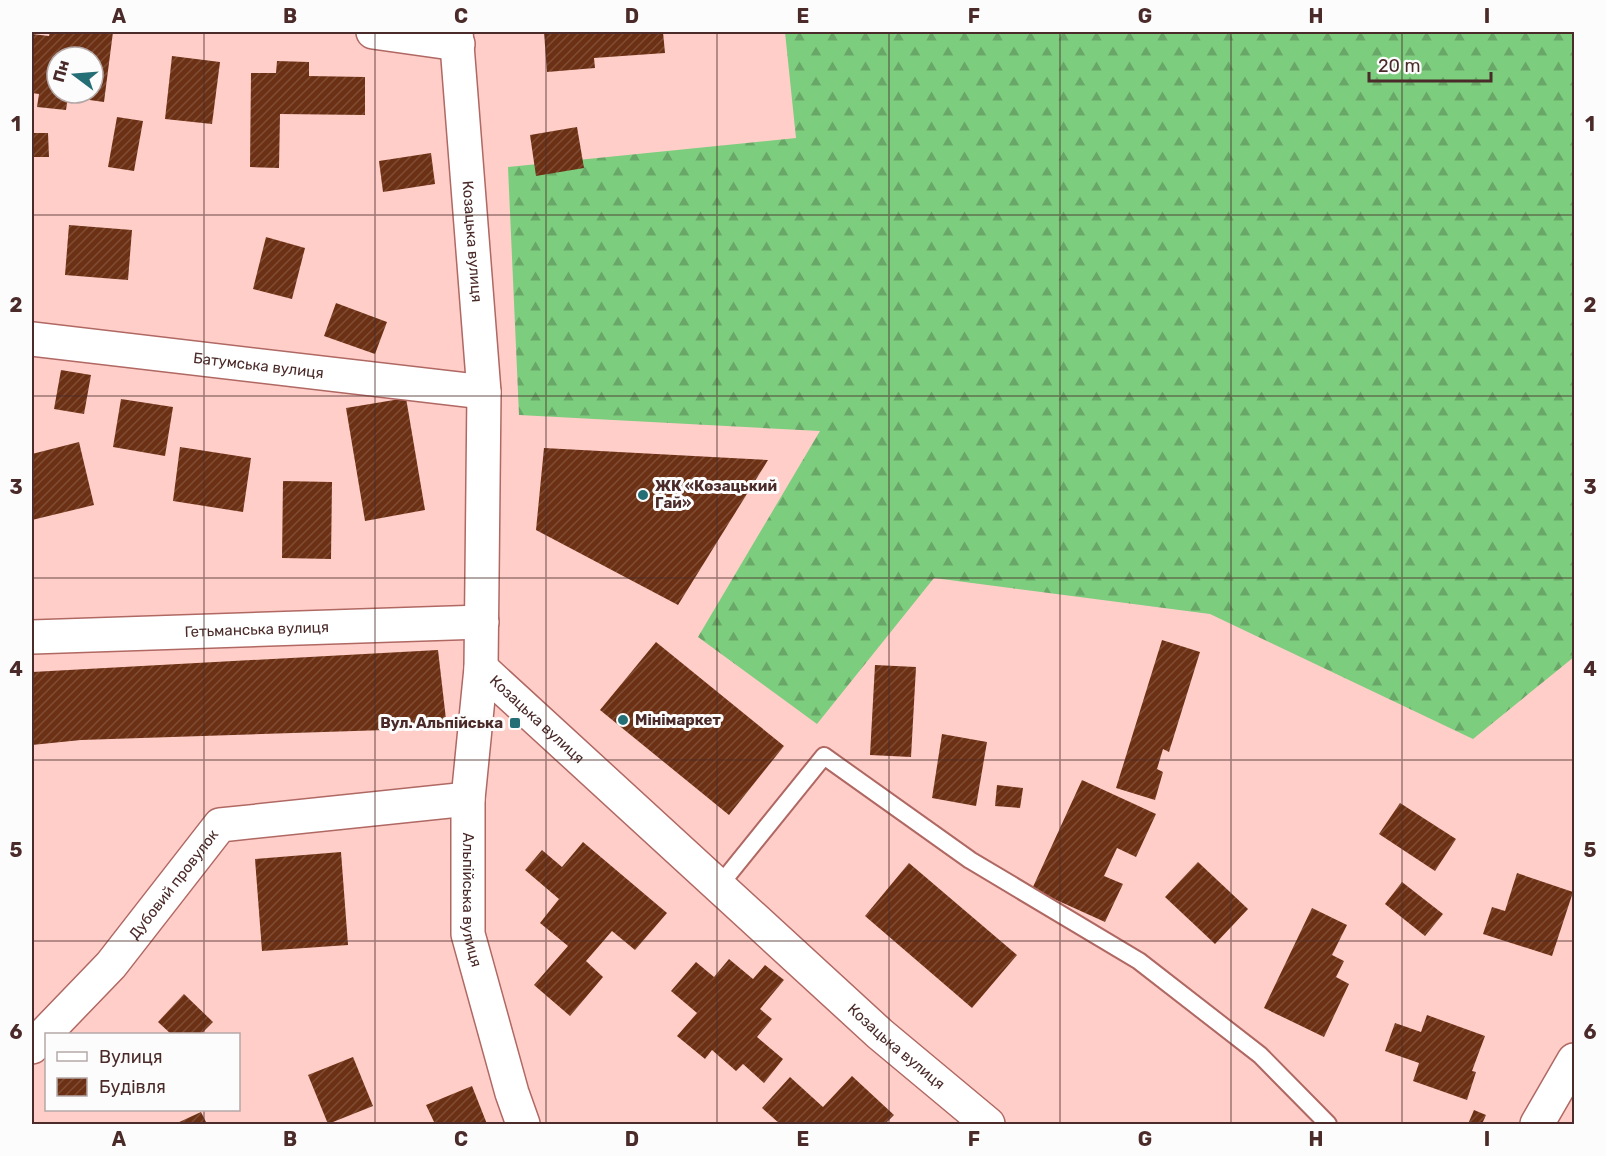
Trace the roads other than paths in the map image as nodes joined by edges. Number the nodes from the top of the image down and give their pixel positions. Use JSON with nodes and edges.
{"nodes":[{"id":1,"x":373,"y":32,"type":"edge"},
{"id":2,"x":457,"y":38,"type":"edge"},
{"id":3,"x":32,"y":339,"type":"edge"},
{"id":4,"x":484,"y":392,"type":"junction"},
{"id":5,"x":482,"y":622,"type":"junction"},
{"id":6,"x":32,"y":637,"type":"edge"},
{"id":7,"x":480,"y":668,"type":"junction"},
{"id":8,"x":468,"y":799,"type":"junction"},
{"id":9,"x":719,"y":886,"type":"junction"},
{"id":10,"x":45,"y":1033,"type":"edge"},
{"id":11,"x":45,"y":1034,"type":"edge"},
{"id":12,"x":32,"y":1047,"type":"edge"},
{"id":13,"x":1575,"y":1060,"type":"edge"},
{"id":14,"x":523,"y":1125,"type":"edge"},
{"id":15,"x":988,"y":1125,"type":"edge"},
{"id":16,"x":1328,"y":1125,"type":"edge"},
{"id":17,"x":1536,"y":1125,"type":"edge"}],
"edges":[{"from":1,"to":2,"type":"street"},
{"from":2,"to":4,"type":"street","name":"Козацька вулиця"},
{"from":3,"to":4,"type":"street","name":"Батумська вулиця"},
{"from":4,"to":5,"type":"street","name":"Козацька вулиця"},
{"from":5,"to":6,"type":"street","name":"Гетьманська вулиця"},
{"from":5,"to":7,"type":"street","name":"Козацька вулиця"},
{"from":7,"to":8,"type":"street","name":"Альпійська вулиця"},
{"from":7,"to":9,"type":"street","name":"Козацька вулиця"},
{"from":8,"to":10,"type":"street","name":"Дубовий провулок"},
{"from":8,"to":14,"type":"street","name":"Альпійська вулиця"},
{"from":9,"to":15,"type":"street","name":"Козацька вулиця"},
{"from":9,"to":16,"type":"lane"},
{"from":11,"to":12,"type":"street","name":"Дубовий провулок"},
{"from":13,"to":17,"type":"street"}]}
